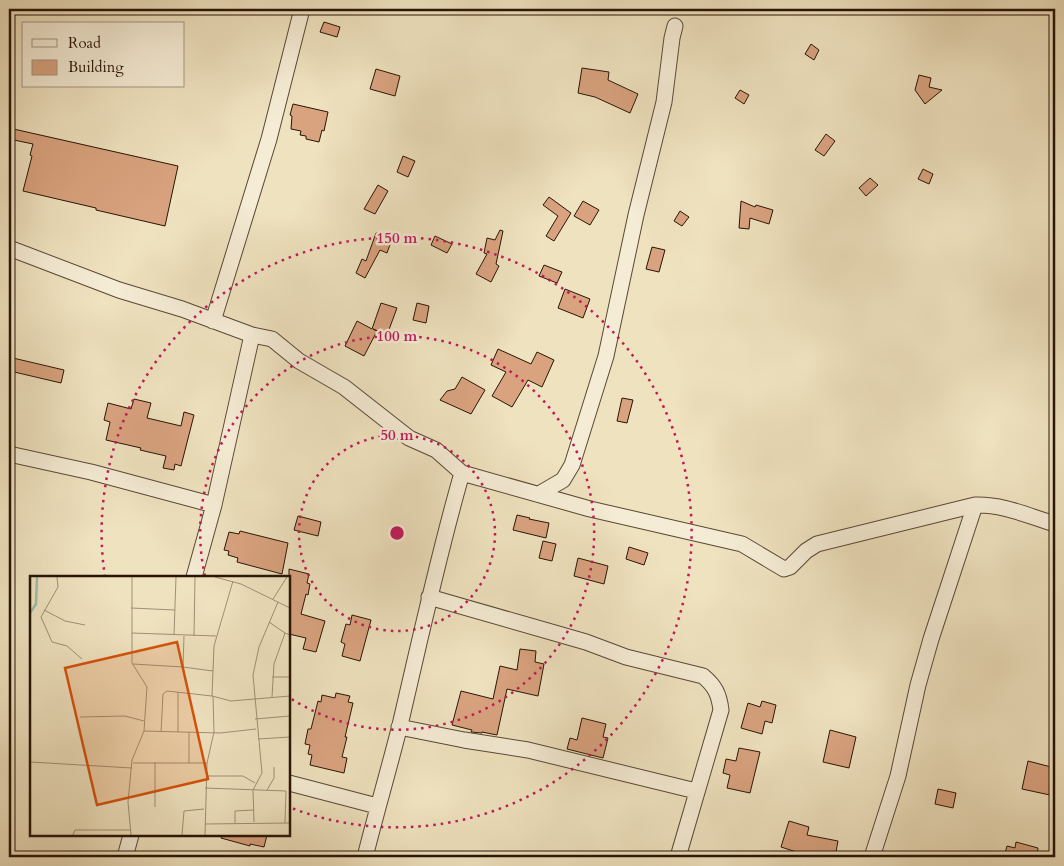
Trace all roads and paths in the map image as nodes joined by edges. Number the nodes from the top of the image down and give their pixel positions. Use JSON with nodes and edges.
{"nodes":[{"id":1,"x":302,"y":9,"type":"edge"},
{"id":2,"x":675,"y":26,"type":"dead end"},
{"id":3,"x":9,"y":248,"type":"edge"},
{"id":4,"x":214,"y":321,"type":"junction"},
{"id":5,"x":252,"y":335,"type":"junction"},
{"id":6,"x":9,"y":454,"type":"edge"},
{"id":7,"x":462,"y":473,"type":"junction"},
{"id":8,"x":539,"y":494,"type":"junction"},
{"id":9,"x":214,"y":505,"type":"junction"},
{"id":10,"x":975,"y":505,"type":"junction"},
{"id":11,"x":1055,"y":524,"type":"edge"},
{"id":12,"x":194,"y":576,"type":"edge"},
{"id":13,"x":429,"y":597,"type":"junction"},
{"id":14,"x":399,"y":727,"type":"junction"},
{"id":15,"x":290,"y":783,"type":"edge"},
{"id":16,"x":696,"y":791,"type":"junction"},
{"id":17,"x":377,"y":806,"type":"junction"},
{"id":18,"x":131,"y":836,"type":"edge"},
{"id":19,"x":125,"y":857,"type":"edge"},
{"id":20,"x":365,"y":857,"type":"edge"},
{"id":21,"x":678,"y":857,"type":"edge"},
{"id":22,"x":872,"y":857,"type":"edge"}],
"edges":[{"from":1,"to":4,"type":"street"},
{"from":2,"to":8,"type":"street"},
{"from":3,"to":4,"type":"street"},
{"from":4,"to":5,"type":"street"},
{"from":5,"to":7,"type":"street"},
{"from":5,"to":9,"type":"street"},
{"from":6,"to":9,"type":"street"},
{"from":7,"to":8,"type":"street"},
{"from":7,"to":13,"type":"street"},
{"from":8,"to":10,"type":"street"},
{"from":9,"to":12,"type":"street"},
{"from":10,"to":11,"type":"street"},
{"from":10,"to":22,"type":"street"},
{"from":13,"to":14,"type":"street"},
{"from":13,"to":16,"type":"street"},
{"from":14,"to":16,"type":"street"},
{"from":14,"to":17,"type":"street"},
{"from":15,"to":17,"type":"street"},
{"from":16,"to":21,"type":"street"},
{"from":17,"to":20,"type":"street"},
{"from":18,"to":19,"type":"street"}]}
